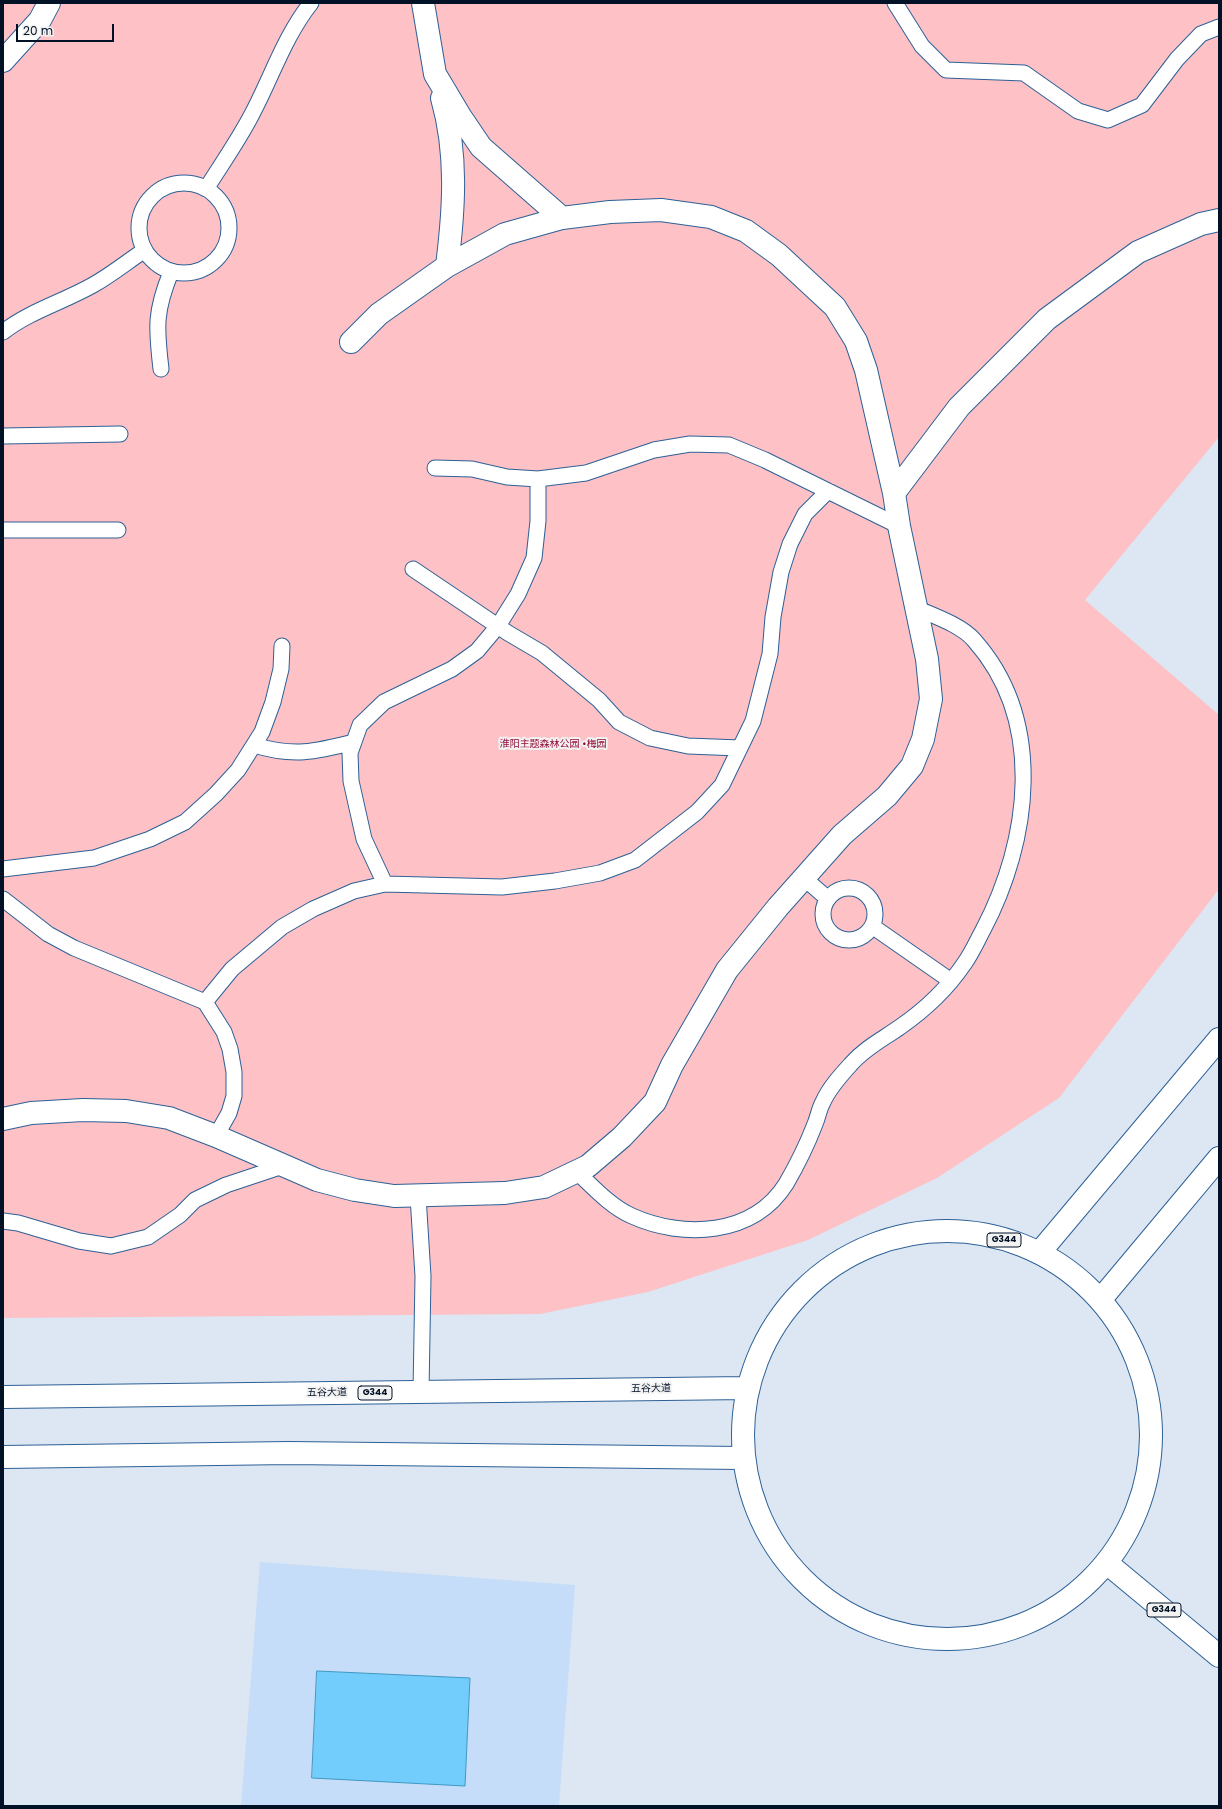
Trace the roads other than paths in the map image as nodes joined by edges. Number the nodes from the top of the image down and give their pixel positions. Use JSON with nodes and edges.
{"nodes":[{"id":1,"x":49,"y":3,"type":"edge"},
{"id":2,"x":311,"y":3,"type":"edge"},
{"id":3,"x":423,"y":3,"type":"edge"},
{"id":4,"x":895,"y":3,"type":"edge"},
{"id":5,"x":1219,"y":27,"type":"edge"},
{"id":6,"x":3,"y":61,"type":"edge"},
{"id":7,"x":435,"y":74,"type":"junction"},
{"id":8,"x":206,"y":189,"type":"junction"},
{"id":9,"x":562,"y":218,"type":"junction"},
{"id":10,"x":1219,"y":220,"type":"edge"},
{"id":11,"x":145,"y":250,"type":"junction"},
{"id":12,"x":447,"y":266,"type":"junction"},
{"id":13,"x":171,"y":272,"type":"junction"},
{"id":14,"x":3,"y":332,"type":"edge"},
{"id":15,"x":351,"y":342,"type":"dead end"},
{"id":16,"x":161,"y":369,"type":"dead end"},
{"id":17,"x":120,"y":434,"type":"dead end"},
{"id":18,"x":3,"y":436,"type":"edge"},
{"id":19,"x":435,"y":468,"type":"dead end"},
{"id":20,"x":538,"y":479,"type":"junction"},
{"id":21,"x":828,"y":491,"type":"junction"},
{"id":22,"x":894,"y":493,"type":"junction"},
{"id":23,"x":899,"y":526,"type":"junction"},
{"id":24,"x":3,"y":530,"type":"edge"},
{"id":25,"x":118,"y":530,"type":"dead end"},
{"id":26,"x":412,"y":568,"type":"dead end"},
{"id":27,"x":916,"y":608,"type":"junction"},
{"id":28,"x":498,"y":626,"type":"junction"},
{"id":29,"x":282,"y":646,"type":"dead end"},
{"id":30,"x":354,"y":742,"type":"junction"},
{"id":31,"x":254,"y":745,"type":"junction"},
{"id":32,"x":740,"y":748,"type":"junction"},
{"id":33,"x":3,"y":868,"type":"edge"},
{"id":34,"x":804,"y":879,"type":"junction"},
{"id":35,"x":385,"y":884,"type":"junction"},
{"id":36,"x":3,"y":899,"type":"edge"},
{"id":37,"x":828,"y":899,"type":"junction"},
{"id":38,"x":872,"y":926,"type":"junction"},
{"id":39,"x":951,"y":981,"type":"junction"},
{"id":40,"x":205,"y":1002,"type":"junction"},
{"id":41,"x":1219,"y":1039,"type":"edge"},
{"id":42,"x":3,"y":1118,"type":"edge"},
{"id":43,"x":216,"y":1136,"type":"junction"},
{"id":44,"x":1219,"y":1158,"type":"edge"},
{"id":45,"x":283,"y":1166,"type":"junction"},
{"id":46,"x":576,"y":1171,"type":"junction"},
{"id":47,"x":418,"y":1196,"type":"junction"},
{"id":48,"x":3,"y":1220,"type":"edge"},
{"id":49,"x":1040,"y":1252,"type":"junction"},
{"id":50,"x":1101,"y":1299,"type":"junction"},
{"id":51,"x":746,"y":1388,"type":"junction"},
{"id":52,"x":421,"y":1392,"type":"junction"},
{"id":53,"x":3,"y":1397,"type":"edge"},
{"id":54,"x":3,"y":1457,"type":"edge"},
{"id":55,"x":742,"y":1458,"type":"junction"},
{"id":56,"x":1108,"y":1564,"type":"junction"},
{"id":57,"x":1219,"y":1656,"type":"edge"}],
"edges":[{"from":1,"to":6,"type":"main road"},
{"from":2,"to":8,"type":"lane"},
{"from":3,"to":7,"type":"main road"},
{"from":4,"to":5,"type":"lane"},
{"from":7,"to":9,"type":"main road"},
{"from":7,"to":12,"type":"main road"},
{"from":8,"to":11,"type":"lane"},
{"from":8,"to":13,"type":"lane"},
{"from":9,"to":12,"type":"main road"},
{"from":9,"to":22,"type":"main road"},
{"from":10,"to":22,"type":"main road"},
{"from":11,"to":13,"type":"lane"},
{"from":11,"to":14,"type":"lane"},
{"from":12,"to":15,"type":"main road"},
{"from":13,"to":16,"type":"lane"},
{"from":17,"to":18,"type":"lane"},
{"from":19,"to":20,"type":"lane"},
{"from":20,"to":21,"type":"lane"},
{"from":20,"to":28,"type":"lane"},
{"from":21,"to":23,"type":"lane"},
{"from":21,"to":32,"type":"lane"},
{"from":22,"to":23,"type":"main road"},
{"from":23,"to":27,"type":"main road"},
{"from":24,"to":25,"type":"lane"},
{"from":26,"to":28,"type":"lane"},
{"from":27,"to":34,"type":"main road"},
{"from":27,"to":39,"type":"lane"},
{"from":28,"to":30,"type":"lane"},
{"from":28,"to":32,"type":"lane"},
{"from":29,"to":31,"type":"lane"},
{"from":30,"to":31,"type":"lane"},
{"from":30,"to":35,"type":"lane"},
{"from":31,"to":33,"type":"lane"},
{"from":32,"to":35,"type":"lane"},
{"from":34,"to":37,"type":"lane"},
{"from":34,"to":46,"type":"main road"},
{"from":35,"to":40,"type":"lane"},
{"from":36,"to":40,"type":"lane"},
{"from":37,"to":38,"type":"lane"},
{"from":37,"to":38,"type":"lane"},
{"from":38,"to":39,"type":"lane"},
{"from":39,"to":46,"type":"lane"},
{"from":40,"to":43,"type":"lane"},
{"from":41,"to":49,"type":"main road"},
{"from":42,"to":43,"type":"main road"},
{"from":43,"to":45,"type":"main road"},
{"from":44,"to":50,"type":"main road"},
{"from":45,"to":47,"type":"main road"},
{"from":45,"to":48,"type":"lane"},
{"from":46,"to":47,"type":"main road"},
{"from":47,"to":52,"type":"lane"},
{"from":49,"to":50,"type":"main road","number":"G344"},
{"from":49,"to":51,"type":"main road","number":"G344"},
{"from":50,"to":56,"type":"main road","number":"G344"},
{"from":51,"to":52,"type":"main road","name":"五谷大道","number":"G344"},
{"from":51,"to":55,"type":"main road","number":"G344"},
{"from":52,"to":53,"type":"main road","name":"五谷大道","number":"G344"},
{"from":54,"to":55,"type":"main road"},
{"from":55,"to":56,"type":"main road","number":"G344"},
{"from":56,"to":57,"type":"main road","number":"G344"}]}
